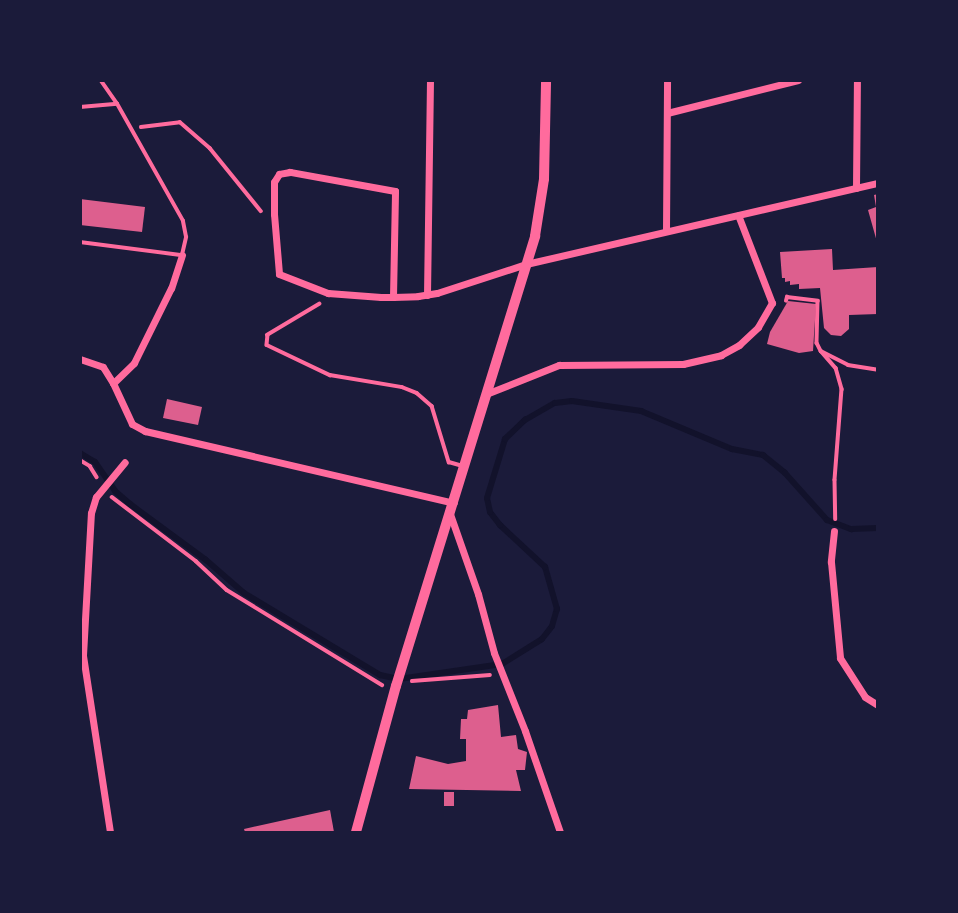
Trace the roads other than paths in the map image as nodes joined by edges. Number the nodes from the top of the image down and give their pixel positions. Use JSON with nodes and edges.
{"nodes":[{"id":1,"x":100,"y":80,"type":"edge"},
{"id":2,"x":430,"y":80,"type":"edge"},
{"id":3,"x":546,"y":80,"type":"edge"},
{"id":4,"x":667,"y":80,"type":"edge"},
{"id":5,"x":798,"y":80,"type":"edge"},
{"id":6,"x":857,"y":80,"type":"edge"},
{"id":7,"x":117,"y":104,"type":"junction"},
{"id":8,"x":80,"y":107,"type":"edge"},
{"id":9,"x":667,"y":113,"type":"junction"},
{"id":10,"x":877,"y":183,"type":"edge"},
{"id":11,"x":856,"y":188,"type":"junction"},
{"id":12,"x":738,"y":215,"type":"junction"},
{"id":13,"x":666,"y":232,"type":"junction"},
{"id":14,"x":80,"y":242,"type":"edge"},
{"id":15,"x":182,"y":255,"type":"junction"},
{"id":16,"x":526,"y":264,"type":"junction"},
{"id":17,"x":427,"y":295,"type":"junction"},
{"id":18,"x":393,"y":297,"type":"junction"},
{"id":19,"x":320,"y":304,"type":"dead end"},
{"id":20,"x":80,"y":359,"type":"edge"},
{"id":21,"x":113,"y":383,"type":"junction"},
{"id":22,"x":486,"y":394,"type":"junction"},
{"id":23,"x":125,"y":462,"type":"dead end"},
{"id":24,"x":465,"y":466,"type":"junction"},
{"id":25,"x":454,"y":503,"type":"junction"},
{"id":26,"x":450,"y":514,"type":"junction"},
{"id":27,"x":834,"y":531,"type":"road end"},
{"id":28,"x":877,"y":705,"type":"edge"},
{"id":29,"x":110,"y":832,"type":"edge"},
{"id":30,"x":356,"y":832,"type":"edge"},
{"id":31,"x":560,"y":832,"type":"edge"}],
"edges":[{"from":1,"to":7,"type":"lane"},
{"from":2,"to":17,"type":"street"},
{"from":3,"to":16,"type":"street"},
{"from":4,"to":9,"type":"street"},
{"from":5,"to":9,"type":"street"},
{"from":6,"to":11,"type":"street"},
{"from":7,"to":8,"type":"lane"},
{"from":7,"to":15,"type":"lane"},
{"from":9,"to":13,"type":"street"},
{"from":10,"to":11,"type":"street"},
{"from":11,"to":12,"type":"street"},
{"from":12,"to":13,"type":"street"},
{"from":12,"to":22,"type":"street"},
{"from":13,"to":16,"type":"street"},
{"from":14,"to":15,"type":"lane"},
{"from":15,"to":21,"type":"street"},
{"from":16,"to":17,"type":"street"},
{"from":16,"to":22,"type":"street"},
{"from":17,"to":18,"type":"street"},
{"from":18,"to":18,"type":"street"},
{"from":19,"to":24,"type":"lane"},
{"from":20,"to":21,"type":"street"},
{"from":21,"to":25,"type":"street"},
{"from":22,"to":24,"type":"street"},
{"from":23,"to":29,"type":"street"},
{"from":24,"to":25,"type":"street"},
{"from":25,"to":26,"type":"street"},
{"from":26,"to":30,"type":"street"},
{"from":26,"to":31,"type":"street"},
{"from":27,"to":28,"type":"street"}]}
